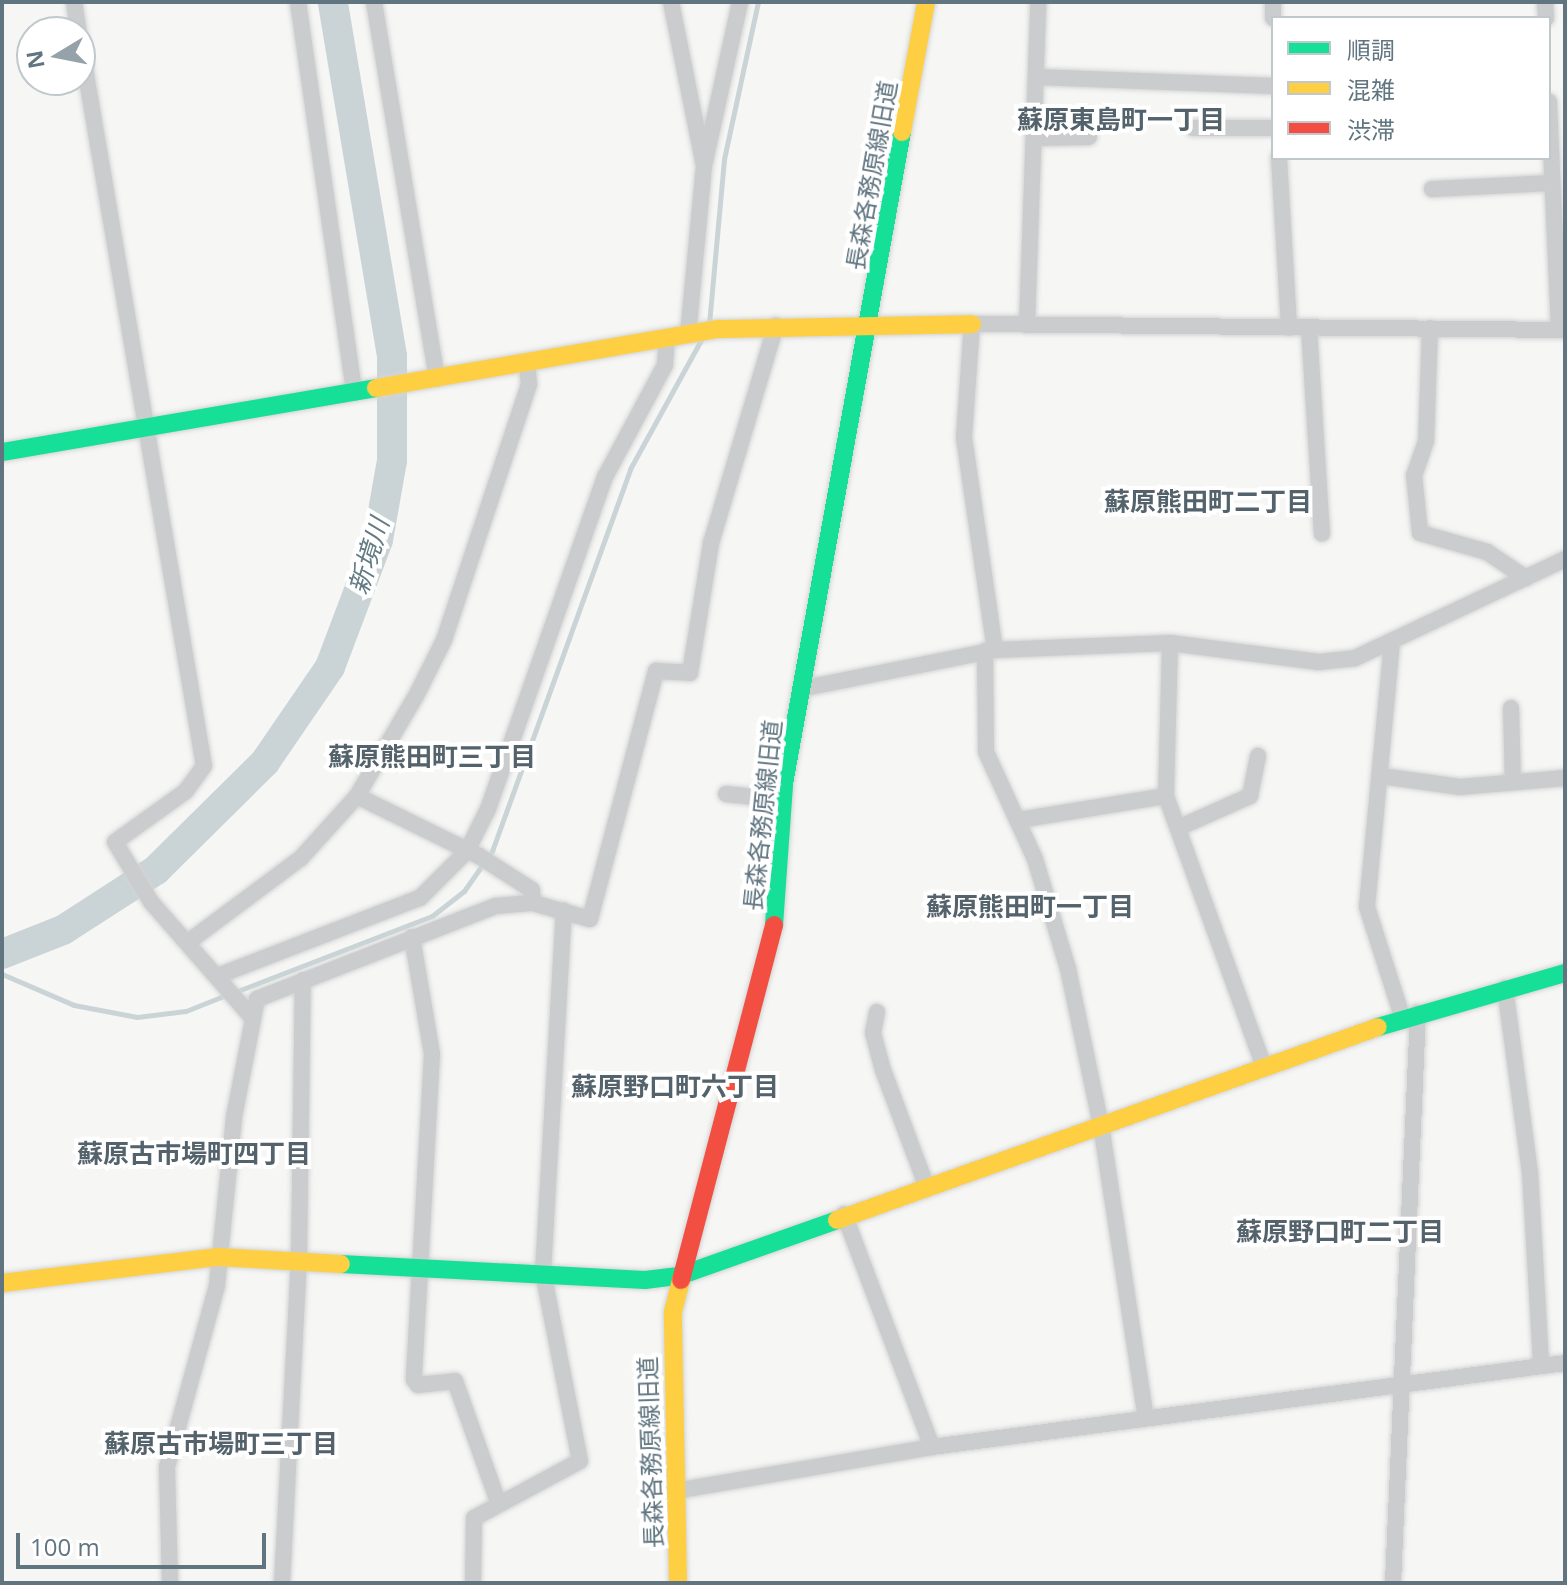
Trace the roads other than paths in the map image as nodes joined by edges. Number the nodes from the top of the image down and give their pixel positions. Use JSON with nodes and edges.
{"nodes":[{"id":1,"x":298,"y":2,"type":"edge"},
{"id":2,"x":374,"y":2,"type":"edge"},
{"id":3,"x":671,"y":2,"type":"edge"},
{"id":4,"x":740,"y":2,"type":"edge"},
{"id":5,"x":926,"y":2,"type":"edge"},
{"id":6,"x":1038,"y":2,"type":"edge"},
{"id":7,"x":1036,"y":77,"type":"junction"},
{"id":8,"x":1271,"y":86,"type":"edge"},
{"id":9,"x":90,"y":96,"type":"edge"},
{"id":10,"x":1193,"y":128,"type":"dead end"},
{"id":11,"x":1271,"y":128,"type":"edge"},
{"id":12,"x":1089,"y":137,"type":"dead end"},
{"id":13,"x":1034,"y":138,"type":"junction"},
{"id":14,"x":1551,"y":158,"type":"edge"},
{"id":15,"x":1279,"y":160,"type":"edge"},
{"id":16,"x":704,"y":166,"type":"junction"},
{"id":17,"x":1552,"y":183,"type":"junction"},
{"id":18,"x":1432,"y":189,"type":"dead end"},
{"id":19,"x":869,"y":324,"type":"junction"},
{"id":20,"x":972,"y":324,"type":"junction"},
{"id":21,"x":776,"y":325,"type":"junction"},
{"id":22,"x":1027,"y":325,"type":"junction"},
{"id":23,"x":1289,"y":328,"type":"junction"},
{"id":24,"x":1309,"y":328,"type":"junction"},
{"id":25,"x":1430,"y":328,"type":"junction"},
{"id":26,"x":1562,"y":330,"type":"edge"},
{"id":27,"x":690,"y":335,"type":"junction"},
{"id":28,"x":667,"y":339,"type":"junction"},
{"id":29,"x":527,"y":363,"type":"junction"},
{"id":30,"x":429,"y":380,"type":"junction"},
{"id":31,"x":360,"y":392,"type":"junction"},
{"id":32,"x":146,"y":428,"type":"junction"},
{"id":33,"x":2,"y":452,"type":"edge"},
{"id":34,"x":1322,"y":534,"type":"dead end"},
{"id":35,"x":1565,"y":559,"type":"edge"},
{"id":36,"x":1526,"y":578,"type":"junction"},
{"id":37,"x":1392,"y":642,"type":"junction"},
{"id":38,"x":1170,"y":643,"type":"junction"},
{"id":39,"x":990,"y":651,"type":"junction"},
{"id":40,"x":800,"y":689,"type":"junction"},
{"id":41,"x":1511,"y":708,"type":"dead end"},
{"id":42,"x":1258,"y":756,"type":"dead end"},
{"id":43,"x":1381,"y":776,"type":"junction"},
{"id":44,"x":1565,"y":778,"type":"edge"},
{"id":45,"x":1513,"y":782,"type":"junction"},
{"id":46,"x":726,"y":794,"type":"dead end"},
{"id":47,"x":357,"y":796,"type":"junction"},
{"id":48,"x":1166,"y":796,"type":"junction"},
{"id":49,"x":783,"y":800,"type":"junction"},
{"id":50,"x":1019,"y":820,"type":"junction"},
{"id":51,"x":1178,"y":828,"type":"junction"},
{"id":52,"x":473,"y":854,"type":"junction"},
{"id":53,"x":533,"y":903,"type":"junction"},
{"id":54,"x":564,"y":911,"type":"junction"},
{"id":55,"x":412,"y":937,"type":"junction"},
{"id":56,"x":191,"y":940,"type":"junction"},
{"id":57,"x":1565,"y":973,"type":"edge"},
{"id":58,"x":221,"y":979,"type":"junction"},
{"id":59,"x":303,"y":980,"type":"junction"},
{"id":60,"x":1505,"y":988,"type":"junction"},
{"id":61,"x":877,"y":1012,"type":"dead end"},
{"id":62,"x":250,"y":1015,"type":"junction"},
{"id":63,"x":1411,"y":1016,"type":"junction"},
{"id":64,"x":1264,"y":1066,"type":"junction"},
{"id":65,"x":1101,"y":1125,"type":"junction"},
{"id":66,"x":926,"y":1185,"type":"junction"},
{"id":67,"x":844,"y":1214,"type":"junction"},
{"id":68,"x":218,"y":1257,"type":"junction"},
{"id":69,"x":298,"y":1258,"type":"junction"},
{"id":70,"x":421,"y":1267,"type":"junction"},
{"id":71,"x":543,"y":1272,"type":"junction"},
{"id":72,"x":679,"y":1276,"type":"junction"},
{"id":73,"x":2,"y":1283,"type":"edge"},
{"id":74,"x":1565,"y":1363,"type":"edge"},
{"id":75,"x":1541,"y":1365,"type":"junction"},
{"id":76,"x":1403,"y":1381,"type":"junction"},
{"id":77,"x":1146,"y":1418,"type":"junction"},
{"id":78,"x":932,"y":1447,"type":"junction"},
{"id":79,"x":675,"y":1491,"type":"junction"},
{"id":80,"x":498,"y":1502,"type":"junction"},
{"id":81,"x":170,"y":1583,"type":"edge"},
{"id":82,"x":282,"y":1583,"type":"edge"},
{"id":83,"x":473,"y":1583,"type":"edge"},
{"id":84,"x":678,"y":1583,"type":"edge"},
{"id":85,"x":1393,"y":1583,"type":"edge"}],
"edges":[{"from":1,"to":31,"type":"street"},
{"from":2,"to":30,"type":"street"},
{"from":3,"to":16,"type":"street"},
{"from":4,"to":16,"type":"street"},
{"from":5,"to":19,"type":"street","name":"長森各務原線旧道"},
{"from":6,"to":7,"type":"street"},
{"from":7,"to":8,"type":"street"},
{"from":7,"to":13,"type":"street"},
{"from":9,"to":32,"type":"street"},
{"from":10,"to":11,"type":"street"},
{"from":12,"to":13,"type":"street"},
{"from":13,"to":22,"type":"street"},
{"from":14,"to":17,"type":"street"},
{"from":15,"to":23,"type":"street"},
{"from":16,"to":27,"type":"street"},
{"from":17,"to":18,"type":"street"},
{"from":17,"to":26,"type":"street"},
{"from":19,"to":20,"type":"street"},
{"from":19,"to":21,"type":"street"},
{"from":19,"to":40,"type":"street","name":"長森各務原線旧道"},
{"from":20,"to":22,"type":"street"},
{"from":20,"to":39,"type":"street"},
{"from":21,"to":27,"type":"street"},
{"from":21,"to":54,"type":"street"},
{"from":22,"to":23,"type":"street"},
{"from":23,"to":24,"type":"street"},
{"from":24,"to":25,"type":"street"},
{"from":24,"to":34,"type":"street"},
{"from":25,"to":26,"type":"street"},
{"from":25,"to":36,"type":"street"},
{"from":27,"to":28,"type":"street"},
{"from":28,"to":29,"type":"street"},
{"from":28,"to":52,"type":"street"},
{"from":29,"to":30,"type":"street"},
{"from":29,"to":47,"type":"street"},
{"from":30,"to":31,"type":"street"},
{"from":31,"to":32,"type":"street"},
{"from":32,"to":33,"type":"street"},
{"from":32,"to":56,"type":"street"},
{"from":35,"to":36,"type":"street"},
{"from":36,"to":37,"type":"street"},
{"from":37,"to":38,"type":"street"},
{"from":37,"to":43,"type":"street"},
{"from":38,"to":39,"type":"street"},
{"from":38,"to":48,"type":"street"},
{"from":39,"to":40,"type":"street"},
{"from":39,"to":50,"type":"street"},
{"from":40,"to":49,"type":"street","name":"長森各務原線旧道"},
{"from":41,"to":45,"type":"street"},
{"from":42,"to":51,"type":"street"},
{"from":43,"to":45,"type":"street"},
{"from":43,"to":63,"type":"street"},
{"from":44,"to":45,"type":"street"},
{"from":46,"to":49,"type":"street"},
{"from":47,"to":52,"type":"street"},
{"from":47,"to":56,"type":"street"},
{"from":48,"to":50,"type":"street"},
{"from":48,"to":51,"type":"street"},
{"from":49,"to":72,"type":"street","name":"長森各務原線旧道"},
{"from":50,"to":65,"type":"street"},
{"from":51,"to":64,"type":"street"},
{"from":52,"to":53,"type":"street"},
{"from":52,"to":58,"type":"street"},
{"from":53,"to":54,"type":"street"},
{"from":53,"to":55,"type":"street"},
{"from":54,"to":71,"type":"street"},
{"from":55,"to":59,"type":"street"},
{"from":55,"to":70,"type":"street"},
{"from":56,"to":58,"type":"street"},
{"from":57,"to":60,"type":"street"},
{"from":58,"to":62,"type":"street"},
{"from":59,"to":62,"type":"street"},
{"from":59,"to":69,"type":"street"},
{"from":60,"to":63,"type":"street"},
{"from":60,"to":75,"type":"street"},
{"from":61,"to":66,"type":"street"},
{"from":62,"to":68,"type":"street"},
{"from":63,"to":64,"type":"street"},
{"from":63,"to":76,"type":"street"},
{"from":64,"to":65,"type":"street"},
{"from":65,"to":66,"type":"street"},
{"from":65,"to":77,"type":"street"},
{"from":66,"to":67,"type":"street"},
{"from":67,"to":72,"type":"street"},
{"from":67,"to":78,"type":"street"},
{"from":68,"to":69,"type":"street"},
{"from":68,"to":73,"type":"street"},
{"from":68,"to":81,"type":"street"},
{"from":69,"to":70,"type":"street"},
{"from":69,"to":82,"type":"street"},
{"from":70,"to":71,"type":"street"},
{"from":70,"to":80,"type":"street"},
{"from":71,"to":72,"type":"street"},
{"from":71,"to":80,"type":"street"},
{"from":72,"to":79,"type":"street","name":"長森各務原線旧道"},
{"from":74,"to":75,"type":"street"},
{"from":75,"to":76,"type":"street"},
{"from":76,"to":77,"type":"street"},
{"from":76,"to":85,"type":"street"},
{"from":77,"to":78,"type":"street"},
{"from":78,"to":79,"type":"street"},
{"from":79,"to":84,"type":"street","name":"長森各務原線旧道"},
{"from":80,"to":83,"type":"street"}]}
